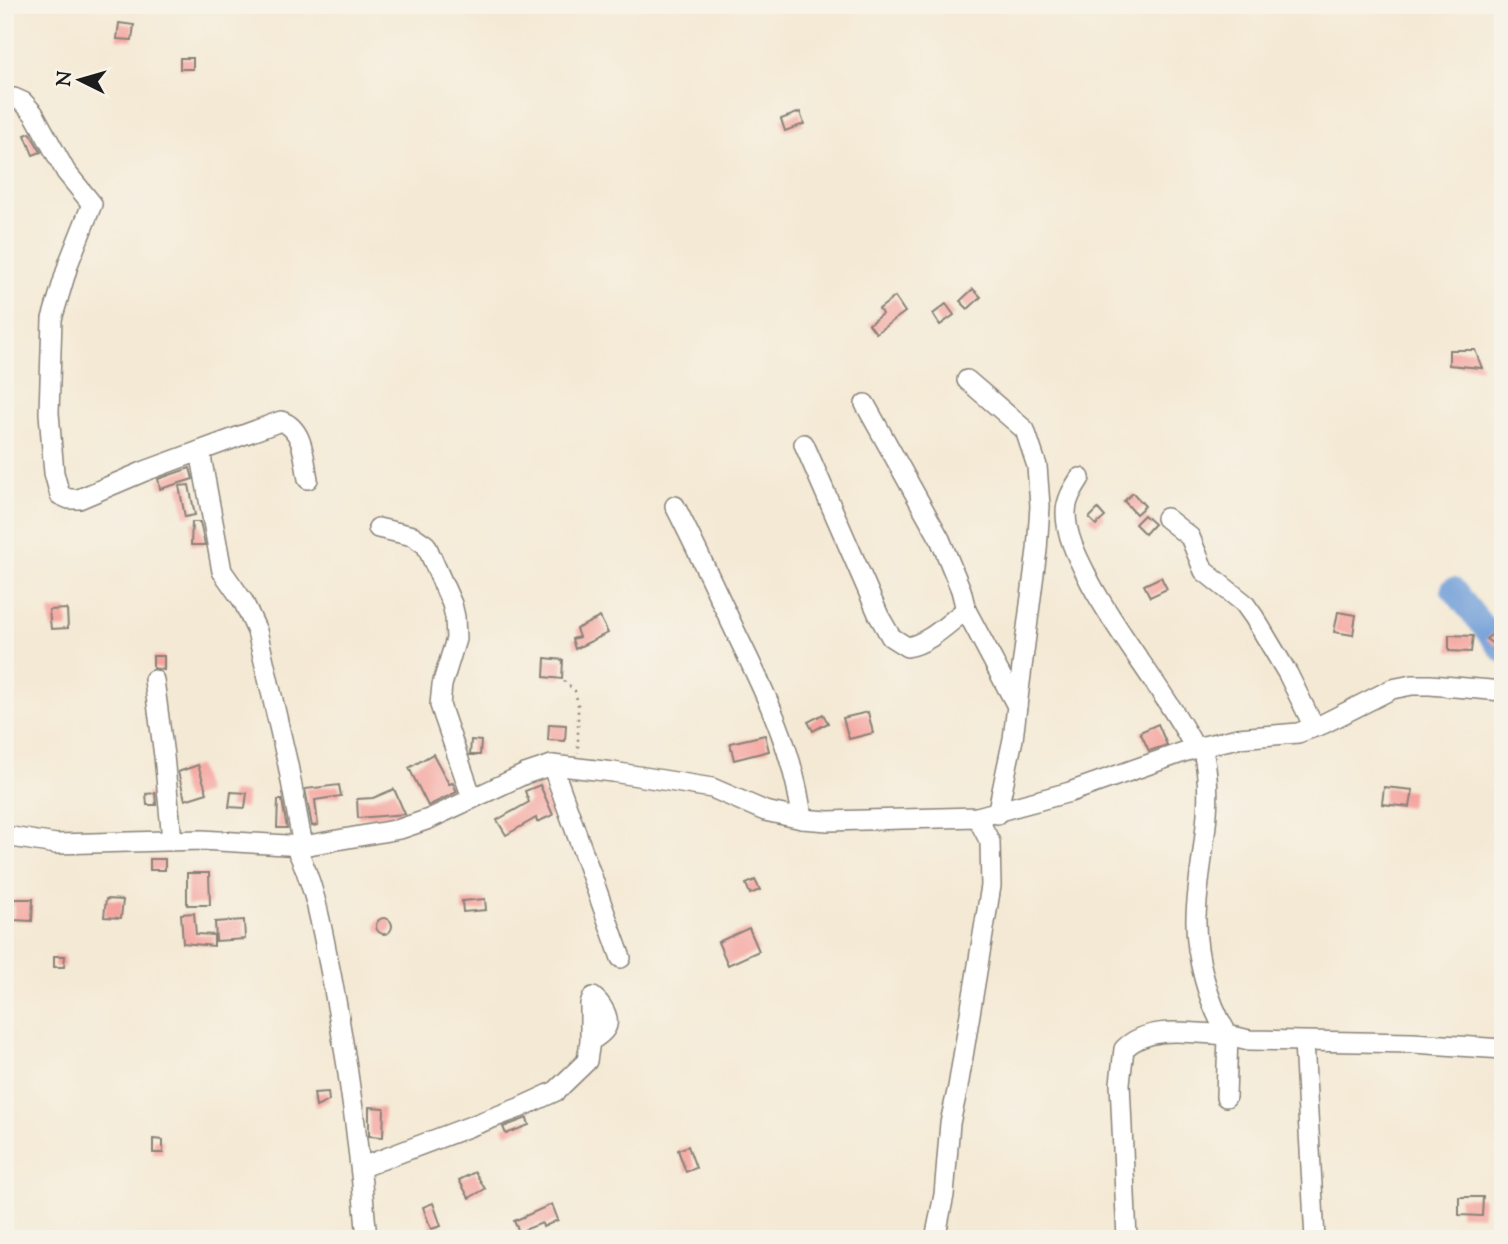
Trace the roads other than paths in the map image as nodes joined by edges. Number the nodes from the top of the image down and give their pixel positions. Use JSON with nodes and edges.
{"nodes":[{"id":1,"x":5,"y":98,"type":"edge"},
{"id":2,"x":967,"y":380,"type":"dead end"},
{"id":3,"x":865,"y":404,"type":"dead end"},
{"id":4,"x":804,"y":444,"type":"dead end"},
{"id":5,"x":200,"y":451,"type":"junction"},
{"id":6,"x":1080,"y":478,"type":"dead end"},
{"id":7,"x":308,"y":479,"type":"dead end"},
{"id":8,"x":675,"y":506,"type":"dead end"},
{"id":9,"x":1166,"y":518,"type":"dead end"},
{"id":10,"x":378,"y":528,"type":"dead end"},
{"id":11,"x":966,"y":610,"type":"junction"},
{"id":12,"x":154,"y":681,"type":"dead end"},
{"id":13,"x":1503,"y":691,"type":"edge"},
{"id":14,"x":1017,"y":706,"type":"junction"},
{"id":15,"x":1314,"y":727,"type":"junction"},
{"id":16,"x":1198,"y":748,"type":"junction"},
{"id":17,"x":552,"y":765,"type":"junction"},
{"id":18,"x":472,"y":798,"type":"junction"},
{"id":19,"x":987,"y":815,"type":"junction"},
{"id":20,"x":802,"y":819,"type":"junction"},
{"id":21,"x":5,"y":836,"type":"edge"},
{"id":22,"x":172,"y":840,"type":"junction"},
{"id":23,"x":299,"y":846,"type":"junction"},
{"id":24,"x":621,"y":958,"type":"dead end"},
{"id":25,"x":1228,"y":1035,"type":"junction"},
{"id":26,"x":590,"y":1041,"type":"dead end"},
{"id":27,"x":1304,"y":1042,"type":"junction"},
{"id":28,"x":1503,"y":1049,"type":"edge"},
{"id":29,"x":1226,"y":1097,"type":"dead end"},
{"id":30,"x":362,"y":1167,"type":"junction"},
{"id":31,"x":367,"y":1239,"type":"edge"},
{"id":32,"x":935,"y":1239,"type":"edge"},
{"id":33,"x":1127,"y":1239,"type":"edge"},
{"id":34,"x":1315,"y":1239,"type":"edge"}],
"edges":[{"from":1,"to":5,"type":"street"},
{"from":2,"to":14,"type":"street"},
{"from":3,"to":11,"type":"street"},
{"from":4,"to":11,"type":"street"},
{"from":5,"to":7,"type":"street"},
{"from":5,"to":23,"type":"street"},
{"from":6,"to":16,"type":"street"},
{"from":8,"to":20,"type":"street"},
{"from":9,"to":15,"type":"street"},
{"from":10,"to":18,"type":"street"},
{"from":11,"to":14,"type":"street"},
{"from":12,"to":22,"type":"street"},
{"from":13,"to":15,"type":"street"},
{"from":14,"to":19,"type":"street"},
{"from":15,"to":16,"type":"street"},
{"from":16,"to":19,"type":"street"},
{"from":16,"to":25,"type":"street"},
{"from":17,"to":18,"type":"street"},
{"from":17,"to":20,"type":"street"},
{"from":17,"to":24,"type":"street"},
{"from":18,"to":23,"type":"street"},
{"from":19,"to":20,"type":"street"},
{"from":19,"to":32,"type":"street"},
{"from":21,"to":22,"type":"street"},
{"from":22,"to":23,"type":"street"},
{"from":23,"to":30,"type":"street"},
{"from":25,"to":27,"type":"street"},
{"from":25,"to":29,"type":"street"},
{"from":25,"to":33,"type":"street"},
{"from":26,"to":30,"type":"street"},
{"from":27,"to":28,"type":"street"},
{"from":27,"to":34,"type":"street"},
{"from":30,"to":31,"type":"street"}]}
